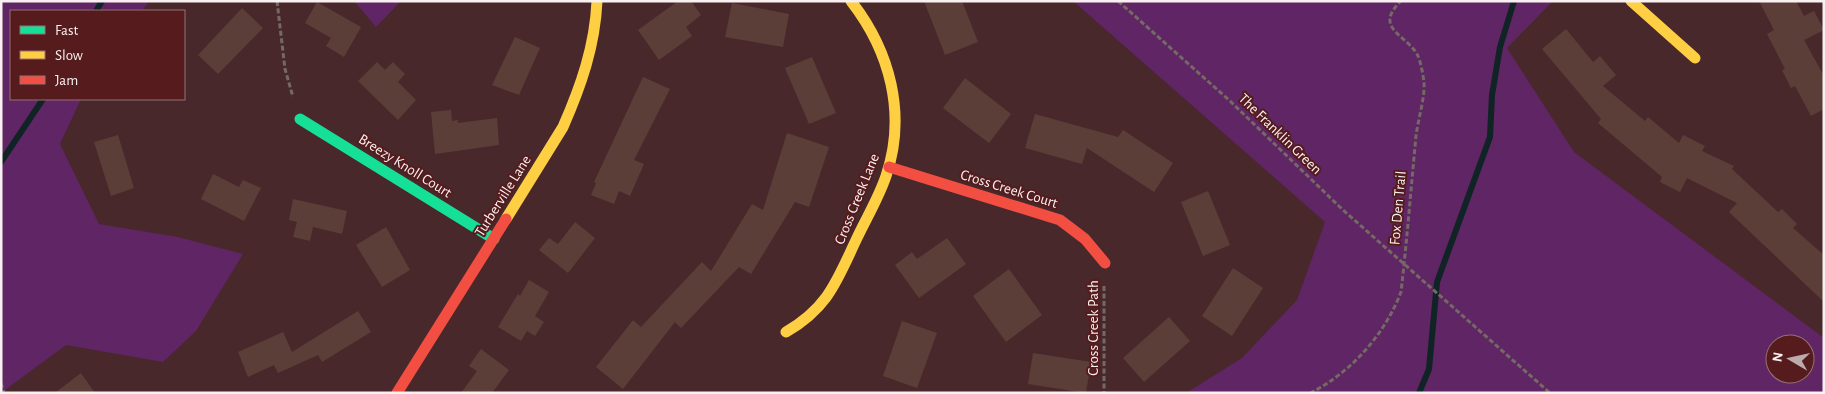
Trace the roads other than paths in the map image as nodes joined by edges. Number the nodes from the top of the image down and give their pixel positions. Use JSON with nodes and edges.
{"nodes":[{"id":1,"x":597,"y":1,"type":"edge"},
{"id":2,"x":851,"y":1,"type":"edge"},
{"id":3,"x":1631,"y":1,"type":"edge"},
{"id":4,"x":1695,"y":58,"type":"dead end"},
{"id":5,"x":300,"y":119,"type":"road end"},
{"id":6,"x":889,"y":167,"type":"junction"},
{"id":7,"x":494,"y":239,"type":"junction"},
{"id":8,"x":1105,"y":263,"type":"road end"},
{"id":9,"x":786,"y":332,"type":"dead end"},
{"id":10,"x":397,"y":393,"type":"edge"}],
"edges":[{"from":1,"to":7,"type":"street","name":"Turberville Lane"},
{"from":2,"to":6,"type":"street","name":"Cross Creek Lane"},
{"from":3,"to":4,"type":"street"},
{"from":5,"to":7,"type":"street","name":"Breezy Knoll Court"},
{"from":6,"to":8,"type":"street","name":"Cross Creek Court"},
{"from":6,"to":9,"type":"street","name":"Cross Creek Lane"},
{"from":7,"to":10,"type":"street","name":"Turberville Lane"}]}
